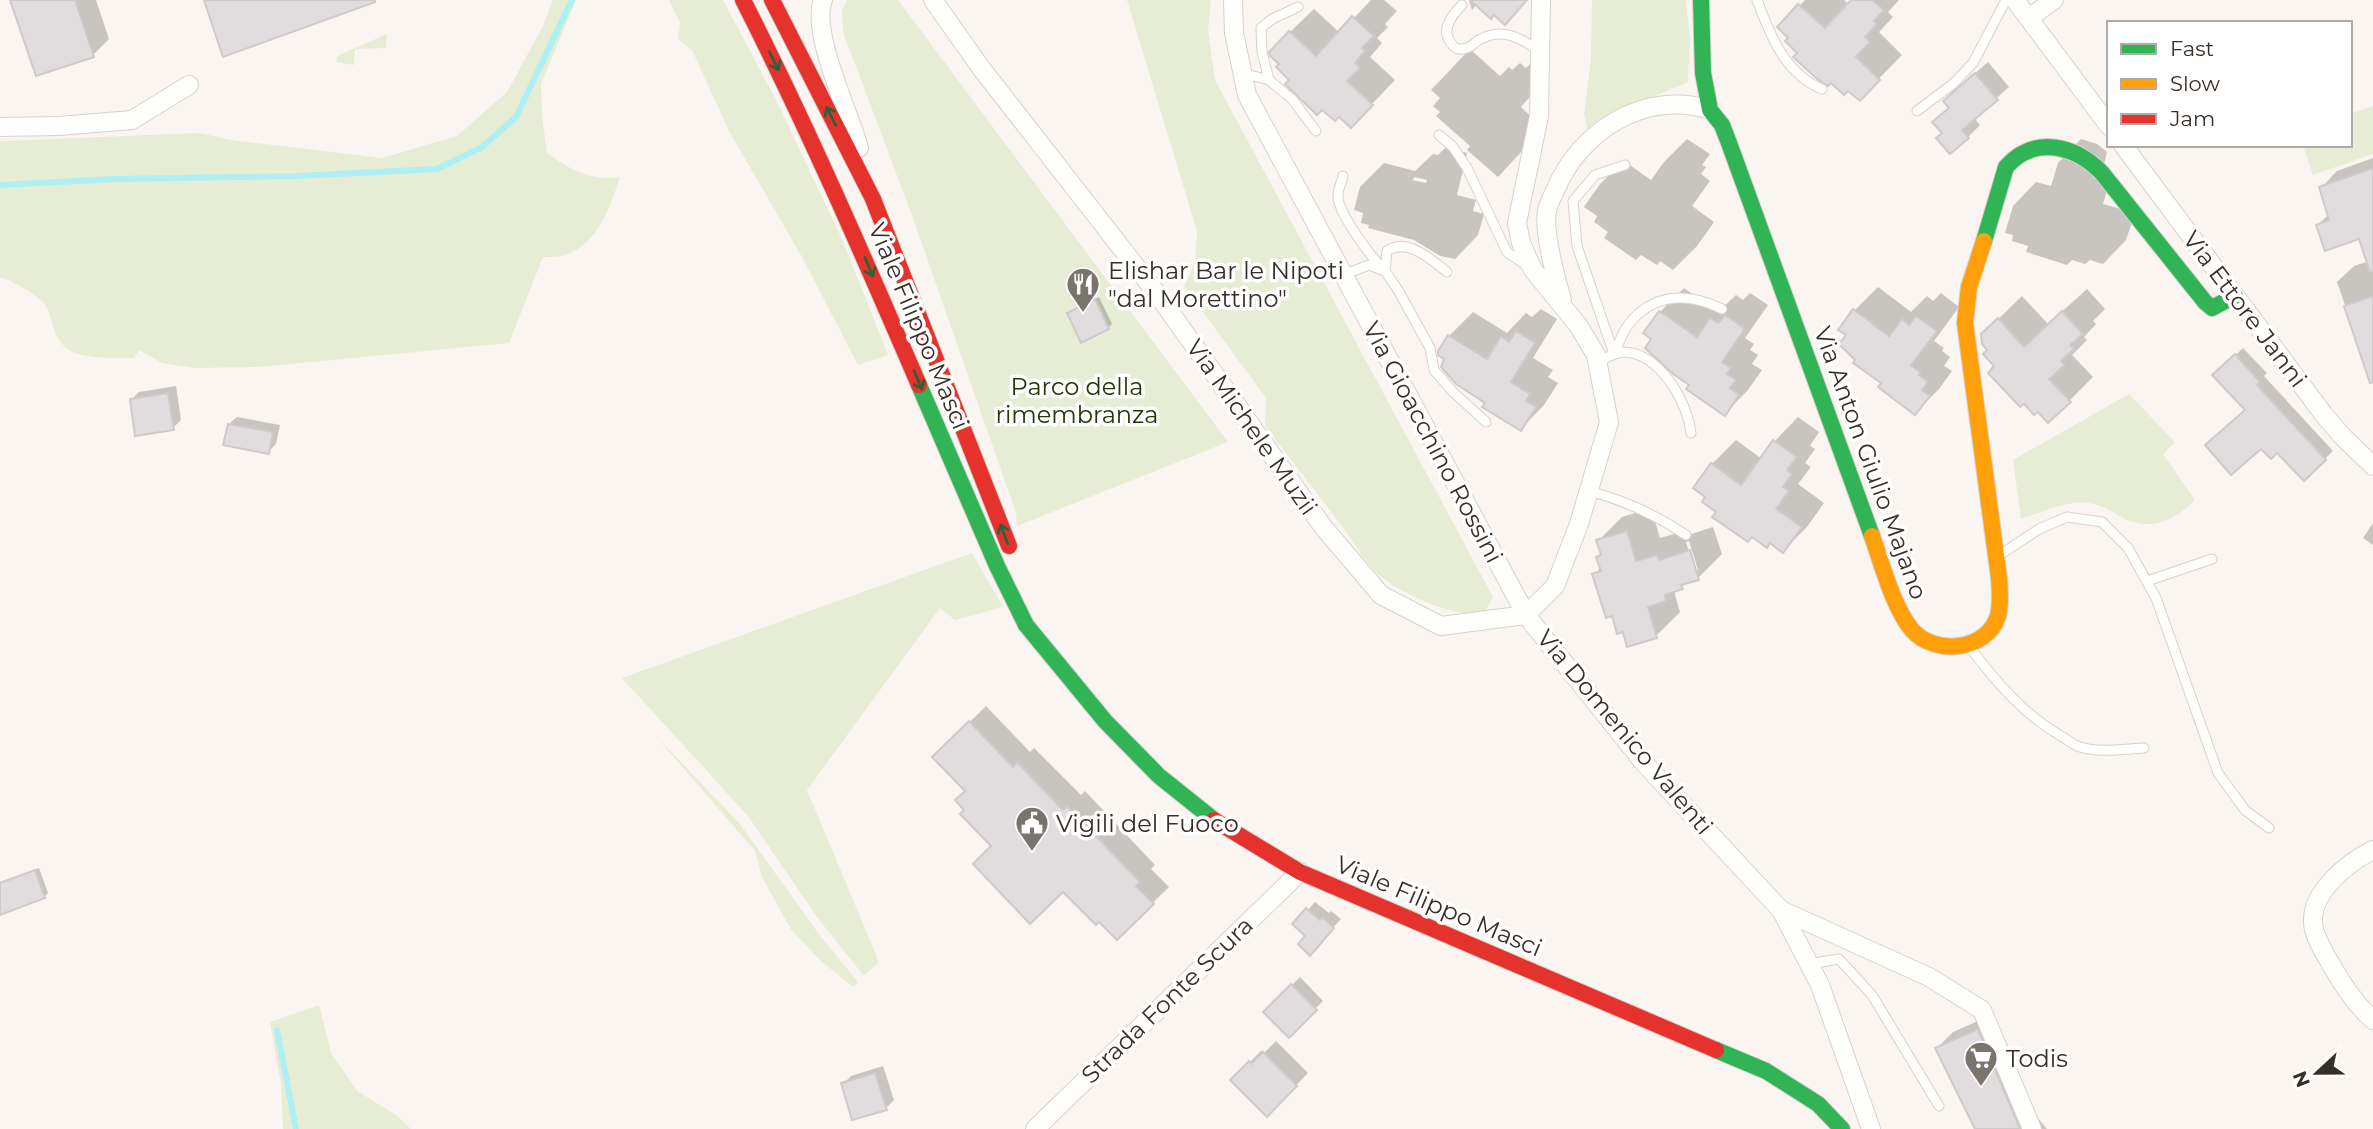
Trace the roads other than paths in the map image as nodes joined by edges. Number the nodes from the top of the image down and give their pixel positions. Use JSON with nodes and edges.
{"nodes":[{"id":1,"x":743,"y":0,"type":"edge"},
{"id":2,"x":772,"y":0,"type":"edge"},
{"id":3,"x":823,"y":0,"type":"edge"},
{"id":4,"x":1233,"y":0,"type":"edge"},
{"id":5,"x":1541,"y":0,"type":"edge"},
{"id":6,"x":1701,"y":0,"type":"edge"},
{"id":7,"x":1758,"y":0,"type":"edge"},
{"id":8,"x":2006,"y":0,"type":"edge"},
{"id":9,"x":2015,"y":0,"type":"edge"},
{"id":10,"x":2054,"y":0,"type":"edge"},
{"id":11,"x":933,"y":1,"type":"edge"},
{"id":12,"x":1462,"y":5,"type":"dead end"},
{"id":13,"x":1298,"y":7,"type":"dead end"},
{"id":14,"x":2029,"y":18,"type":"junction"},
{"id":15,"x":1540,"y":52,"type":"junction"},
{"id":16,"x":1242,"y":73,"type":"junction"},
{"id":17,"x":1269,"y":79,"type":"junction"},
{"id":18,"x":189,"y":85,"type":"dead end"},
{"id":19,"x":1822,"y":89,"type":"dead end"},
{"id":20,"x":1710,"y":110,"type":"junction"},
{"id":21,"x":1917,"y":111,"type":"dead end"},
{"id":22,"x":2107,"y":123,"type":"edge"},
{"id":23,"x":0,"y":127,"type":"edge"},
{"id":24,"x":1316,"y":131,"type":"dead end"},
{"id":25,"x":1439,"y":135,"type":"dead end"},
{"id":26,"x":2124,"y":147,"type":"edge"},
{"id":27,"x":1625,"y":165,"type":"dead end"},
{"id":28,"x":1343,"y":176,"type":"dead end"},
{"id":29,"x":873,"y":199,"type":"junction"},
{"id":30,"x":1533,"y":270,"type":"junction"},
{"id":31,"x":1385,"y":271,"type":"junction"},
{"id":32,"x":1447,"y":272,"type":"dead end"},
{"id":33,"x":1343,"y":275,"type":"junction"},
{"id":34,"x":2235,"y":296,"type":"junction"},
{"id":35,"x":1722,"y":309,"type":"dead end"},
{"id":36,"x":1565,"y":310,"type":"junction"},
{"id":37,"x":1606,"y":358,"type":"junction"},
{"id":38,"x":1486,"y":422,"type":"dead end"},
{"id":39,"x":1691,"y":433,"type":"dead end"},
{"id":40,"x":2373,"y":466,"type":"edge"},
{"id":41,"x":1589,"y":491,"type":"junction"},
{"id":42,"x":1686,"y":535,"type":"dead end"},
{"id":43,"x":1997,"y":557,"type":"junction"},
{"id":44,"x":1014,"y":559,"type":"dead end"},
{"id":45,"x":2212,"y":559,"type":"dead end"},
{"id":46,"x":2147,"y":582,"type":"junction"},
{"id":47,"x":1526,"y":615,"type":"junction"},
{"id":48,"x":1045,"y":620,"type":"dead end"},
{"id":49,"x":1968,"y":645,"type":"junction"},
{"id":50,"x":1060,"y":664,"type":"junction"},
{"id":51,"x":2144,"y":748,"type":"dead end"},
{"id":52,"x":2269,"y":828,"type":"dead end"},
{"id":53,"x":2373,"y":850,"type":"edge"},
{"id":54,"x":1300,"y":872,"type":"junction"},
{"id":55,"x":1781,"y":910,"type":"junction"},
{"id":56,"x":1810,"y":964,"type":"junction"},
{"id":57,"x":2373,"y":1020,"type":"edge"},
{"id":58,"x":1939,"y":1106,"type":"dead end"},
{"id":59,"x":1034,"y":1129,"type":"edge"},
{"id":60,"x":1842,"y":1129,"type":"edge"},
{"id":61,"x":1871,"y":1129,"type":"edge"},
{"id":62,"x":2032,"y":1129,"type":"edge"}],
"edges":[{"from":1,"to":50,"type":"main road","name":"Viale Filippo Masci","one_way":true},
{"from":29,"to":2,"type":"main road","name":"Viale Filippo Masci","one_way":true},
{"from":3,"to":29,"type":"street"},
{"from":4,"to":16,"type":"street","name":"Via Gioacchino Rossini"},
{"from":5,"to":15,"type":"street"},
{"from":6,"to":20,"type":"main road","name":"Via Anton Giulio Majano"},
{"from":7,"to":19,"type":"lane"},
{"from":8,"to":21,"type":"lane"},
{"from":9,"to":14,"type":"street"},
{"from":10,"to":14,"type":"street"},
{"from":11,"to":47,"type":"street","name":"Via Michele Muzii"},
{"from":12,"to":15,"type":"lane"},
{"from":13,"to":17,"type":"lane"},
{"from":14,"to":22,"type":"street"},
{"from":15,"to":30,"type":"street"},
{"from":16,"to":17,"type":"lane"},
{"from":16,"to":33,"type":"street","name":"Via Gioacchino Rossini"},
{"from":17,"to":24,"type":"lane"},
{"from":18,"to":23,"type":"street"},
{"from":20,"to":36,"type":"street"},
{"from":20,"to":49,"type":"main road","name":"Via Anton Giulio Majano"},
{"from":25,"to":30,"type":"lane"},
{"from":26,"to":34,"type":"street","name":"Via Ettore Janni"},
{"from":27,"to":37,"type":"lane"},
{"from":28,"to":31,"type":"lane"},
{"from":44,"to":29,"type":"main road","name":"Viale Filippo Masci","one_way":true},
{"from":30,"to":36,"type":"street"},
{"from":31,"to":32,"type":"lane"},
{"from":31,"to":33,"type":"lane"},
{"from":31,"to":38,"type":"lane"},
{"from":33,"to":47,"type":"street","name":"Via Gioacchino Rossini"},
{"from":34,"to":40,"type":"street","name":"Via Ettore Janni"},
{"from":34,"to":43,"type":"main road"},
{"from":35,"to":37,"type":"lane"},
{"from":36,"to":37,"type":"street"},
{"from":37,"to":39,"type":"lane"},
{"from":37,"to":41,"type":"street"},
{"from":41,"to":42,"type":"lane"},
{"from":41,"to":47,"type":"street"},
{"from":43,"to":46,"type":"lane"},
{"from":43,"to":49,"type":"main road"},
{"from":45,"to":46,"type":"lane"},
{"from":46,"to":52,"type":"lane"},
{"from":47,"to":55,"type":"street","name":"Via Domenico Valenti"},
{"from":48,"to":50,"type":"main road","name":"Viale Filippo Masci"},
{"from":49,"to":51,"type":"lane"},
{"from":50,"to":54,"type":"main road","name":"Viale Filippo Masci"},
{"from":53,"to":57,"type":"street"},
{"from":54,"to":59,"type":"street","name":"Strada Fonte Scura"},
{"from":54,"to":60,"type":"main road","name":"Viale Filippo Masci"},
{"from":55,"to":56,"type":"street","name":"Via Domenico Valenti"},
{"from":55,"to":62,"type":"street","name":"Via Domenico Valenti"},
{"from":56,"to":58,"type":"lane"},
{"from":56,"to":61,"type":"street","name":"Via Domenico Valenti"}]}
